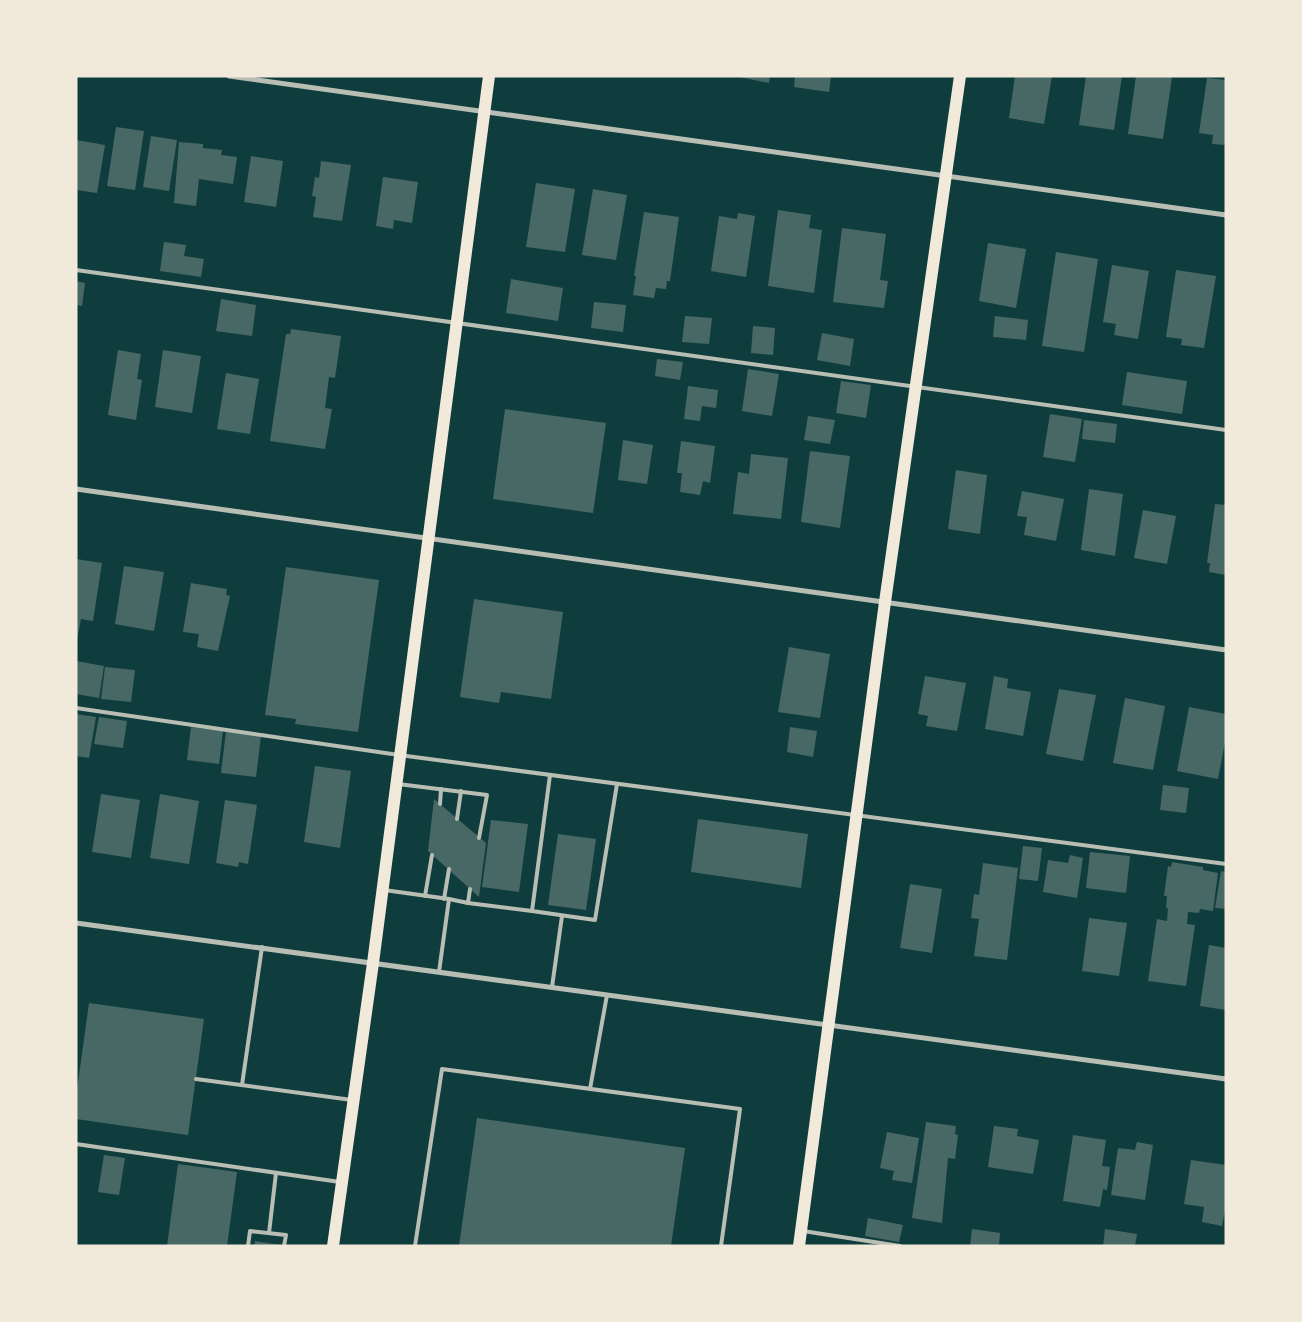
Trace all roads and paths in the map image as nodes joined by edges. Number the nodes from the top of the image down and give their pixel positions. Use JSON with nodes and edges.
{"nodes":[{"id":1,"x":229,"y":76,"type":"edge"},
{"id":2,"x":489,"y":76,"type":"edge"},
{"id":3,"x":960,"y":76,"type":"edge"},
{"id":4,"x":484,"y":112,"type":"junction"},
{"id":5,"x":945,"y":176,"type":"junction"},
{"id":6,"x":1226,"y":215,"type":"edge"},
{"id":7,"x":76,"y":270,"type":"edge"},
{"id":8,"x":456,"y":323,"type":"junction"},
{"id":9,"x":915,"y":388,"type":"junction"},
{"id":10,"x":1226,"y":430,"type":"edge"},
{"id":11,"x":76,"y":489,"type":"edge"},
{"id":12,"x":427,"y":538,"type":"junction"},
{"id":13,"x":885,"y":602,"type":"junction"},
{"id":14,"x":1226,"y":650,"type":"edge"},
{"id":15,"x":76,"y":708,"type":"edge"},
{"id":16,"x":399,"y":755,"type":"junction"},
{"id":17,"x":550,"y":775,"type":"junction"},
{"id":18,"x":396,"y":783,"type":"junction"},
{"id":19,"x":617,"y":784,"type":"junction"},
{"id":20,"x":441,"y":789,"type":"junction"},
{"id":21,"x":460,"y":791,"type":"junction"},
{"id":22,"x":440,"y":804,"type":"dead end"},
{"id":23,"x":858,"y":816,"type":"junction"},
{"id":24,"x":457,"y":819,"type":"dead end"},
{"id":25,"x":480,"y":838,"type":"dead end"},
{"id":26,"x":432,"y":855,"type":"dead end"},
{"id":27,"x":1226,"y":864,"type":"edge"},
{"id":28,"x":449,"y":869,"type":"dead end"},
{"id":29,"x":470,"y":889,"type":"dead end"},
{"id":30,"x":382,"y":890,"type":"junction"},
{"id":31,"x":425,"y":896,"type":"junction"},
{"id":32,"x":446,"y":899,"type":"junction"},
{"id":33,"x":468,"y":903,"type":"junction"},
{"id":34,"x":532,"y":911,"type":"junction"},
{"id":35,"x":562,"y":916,"type":"junction"},
{"id":36,"x":76,"y":923,"type":"edge"},
{"id":37,"x":262,"y":948,"type":"junction"},
{"id":38,"x":373,"y":962,"type":"junction"},
{"id":39,"x":439,"y":972,"type":"junction"},
{"id":40,"x":552,"y":987,"type":"junction"},
{"id":41,"x":607,"y":995,"type":"junction"},
{"id":42,"x":828,"y":1026,"type":"junction"},
{"id":43,"x":196,"y":1079,"type":"dead end"},
{"id":44,"x":1226,"y":1079,"type":"edge"},
{"id":45,"x":242,"y":1085,"type":"junction"},
{"id":46,"x":590,"y":1089,"type":"junction"},
{"id":47,"x":354,"y":1100,"type":"junction"},
{"id":48,"x":76,"y":1144,"type":"edge"},
{"id":49,"x":276,"y":1173,"type":"junction"},
{"id":50,"x":342,"y":1183,"type":"junction"},
{"id":51,"x":801,"y":1230,"type":"junction"},
{"id":52,"x":269,"y":1233,"type":"junction"},
{"id":53,"x":248,"y":1246,"type":"edge"},
{"id":54,"x":284,"y":1246,"type":"edge"},
{"id":55,"x":333,"y":1246,"type":"edge"},
{"id":56,"x":415,"y":1246,"type":"edge"},
{"id":57,"x":721,"y":1246,"type":"edge"},
{"id":58,"x":799,"y":1246,"type":"edge"},
{"id":59,"x":900,"y":1246,"type":"edge"}],
"edges":[{"from":1,"to":4,"type":"street"},
{"from":2,"to":4,"type":"main road"},
{"from":3,"to":5,"type":"main road"},
{"from":4,"to":5,"type":"street"},
{"from":4,"to":8,"type":"main road"},
{"from":5,"to":6,"type":"street"},
{"from":5,"to":9,"type":"main road"},
{"from":7,"to":8,"type":"lane"},
{"from":8,"to":9,"type":"lane"},
{"from":8,"to":12,"type":"main road"},
{"from":9,"to":10,"type":"lane"},
{"from":9,"to":13,"type":"main road"},
{"from":11,"to":12,"type":"street"},
{"from":12,"to":13,"type":"street"},
{"from":12,"to":16,"type":"main road"},
{"from":13,"to":14,"type":"street"},
{"from":13,"to":23,"type":"main road"},
{"from":15,"to":16,"type":"lane"},
{"from":16,"to":17,"type":"lane"},
{"from":16,"to":18,"type":"main road"},
{"from":17,"to":19,"type":"lane"},
{"from":17,"to":34,"type":"lane"},
{"from":18,"to":20,"type":"lane"},
{"from":18,"to":30,"type":"main road"},
{"from":19,"to":23,"type":"lane"},
{"from":19,"to":35,"type":"lane"},
{"from":20,"to":21,"type":"lane"},
{"from":20,"to":22,"type":"lane"},
{"from":21,"to":24,"type":"lane"},
{"from":21,"to":25,"type":"lane"},
{"from":23,"to":27,"type":"lane"},
{"from":23,"to":42,"type":"main road"},
{"from":26,"to":31,"type":"lane"},
{"from":28,"to":32,"type":"lane"},
{"from":29,"to":33,"type":"lane"},
{"from":30,"to":31,"type":"lane"},
{"from":30,"to":38,"type":"main road"},
{"from":31,"to":32,"type":"lane"},
{"from":32,"to":33,"type":"lane"},
{"from":32,"to":39,"type":"lane"},
{"from":33,"to":34,"type":"lane"},
{"from":34,"to":35,"type":"lane"},
{"from":35,"to":40,"type":"lane"},
{"from":36,"to":37,"type":"street"},
{"from":37,"to":38,"type":"street"},
{"from":37,"to":45,"type":"lane"},
{"from":38,"to":39,"type":"street"},
{"from":38,"to":47,"type":"main road"},
{"from":39,"to":40,"type":"street"},
{"from":40,"to":41,"type":"street"},
{"from":41,"to":42,"type":"street"},
{"from":41,"to":46,"type":"lane"},
{"from":42,"to":44,"type":"street"},
{"from":42,"to":51,"type":"main road"},
{"from":43,"to":45,"type":"lane"},
{"from":45,"to":47,"type":"lane"},
{"from":46,"to":56,"type":"lane"},
{"from":46,"to":57,"type":"lane"},
{"from":47,"to":50,"type":"main road"},
{"from":48,"to":49,"type":"lane"},
{"from":49,"to":50,"type":"lane"},
{"from":49,"to":52,"type":"lane"},
{"from":50,"to":55,"type":"main road"},
{"from":51,"to":58,"type":"main road"},
{"from":51,"to":59,"type":"lane"},
{"from":52,"to":53,"type":"lane"},
{"from":52,"to":54,"type":"lane"}]}
